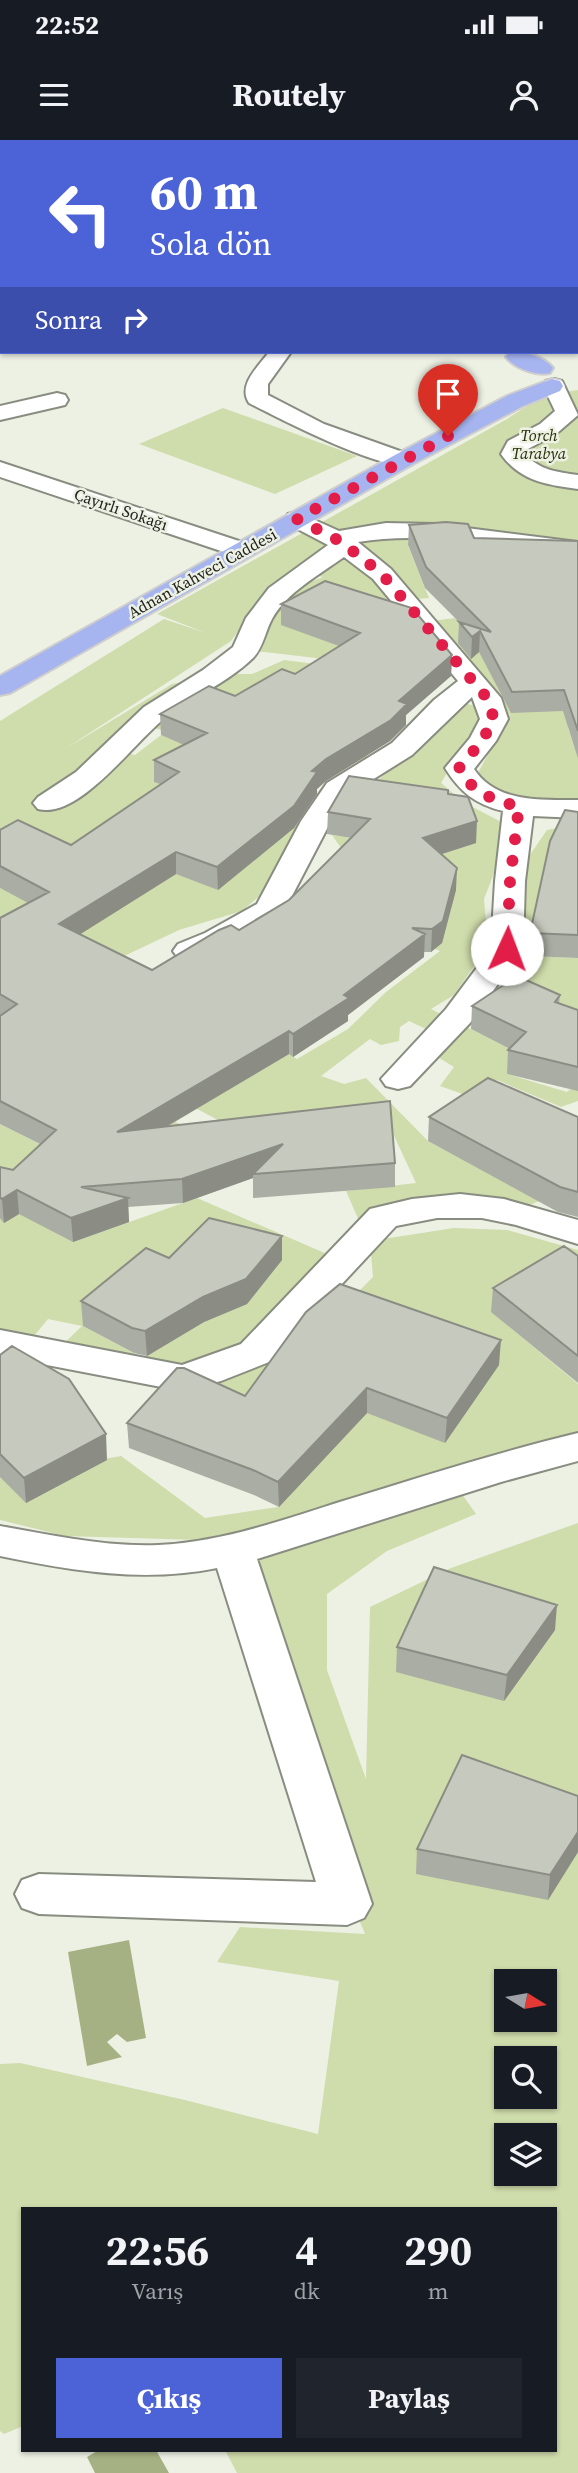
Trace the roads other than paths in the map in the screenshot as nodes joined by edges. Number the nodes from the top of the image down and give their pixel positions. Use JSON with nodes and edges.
{"nodes":[{"id":1,"x":279,"y":354,"type":"edge"},
{"id":2,"x":543,"y":377,"type":"edge"},
{"id":3,"x":57,"y":400,"type":"dead end"},
{"id":4,"x":0,"y":412,"type":"edge"},
{"id":5,"x":403,"y":460,"type":"junction"},
{"id":6,"x":0,"y":469,"type":"edge"},
{"id":7,"x":35,"y":480,"type":"junction"},
{"id":8,"x":578,"y":482,"type":"edge"},
{"id":9,"x":0,"y":497,"type":"edge"},
{"id":10,"x":297,"y":519,"type":"junction"},
{"id":11,"x":340,"y":542,"type":"junction"},
{"id":12,"x":242,"y":550,"type":"junction"},
{"id":13,"x":578,"y":550,"type":"edge"},
{"id":14,"x":473,"y":682,"type":"junction"},
{"id":15,"x":0,"y":687,"type":"edge"},
{"id":16,"x":48,"y":803,"type":"dead end"},
{"id":17,"x":519,"y":806,"type":"junction"},
{"id":18,"x":578,"y":809,"type":"edge"},
{"id":19,"x":177,"y":955,"type":"edge"},
{"id":20,"x":398,"y":1079,"type":"dead end"},
{"id":21,"x":578,"y":1232,"type":"edge"},
{"id":22,"x":0,"y":1343,"type":"edge"},
{"id":23,"x":578,"y":1447,"type":"edge"},
{"id":24,"x":0,"y":1541,"type":"edge"},
{"id":25,"x":233,"y":1551,"type":"junction"},
{"id":26,"x":39,"y":1894,"type":"dead end"}],
"edges":[{"from":1,"to":5,"type":"street"},
{"from":2,"to":5,"type":"main road","name":"Adnan Kahveci Caddesi"},
{"from":2,"to":8,"type":"street"},
{"from":3,"to":4,"type":"street"},
{"from":5,"to":10,"type":"main road","name":"Adnan Kahveci Caddesi"},
{"from":6,"to":7,"type":"street","name":"Çayırlı Sokağı"},
{"from":7,"to":9,"type":"street"},
{"from":7,"to":12,"type":"street","name":"Çayırlı Sokağı"},
{"from":10,"to":11,"type":"street"},
{"from":10,"to":12,"type":"main road","name":"Adnan Kahveci Caddesi"},
{"from":11,"to":13,"type":"street"},
{"from":11,"to":14,"type":"street"},
{"from":11,"to":16,"type":"street"},
{"from":12,"to":15,"type":"main road","name":"Adnan Kahveci Caddesi"},
{"from":14,"to":17,"type":"street"},
{"from":14,"to":19,"type":"street"},
{"from":17,"to":18,"type":"street"},
{"from":17,"to":20,"type":"street"},
{"from":21,"to":22,"type":"street"},
{"from":23,"to":25,"type":"street"},
{"from":24,"to":25,"type":"street"},
{"from":25,"to":26,"type":"street"}]}
